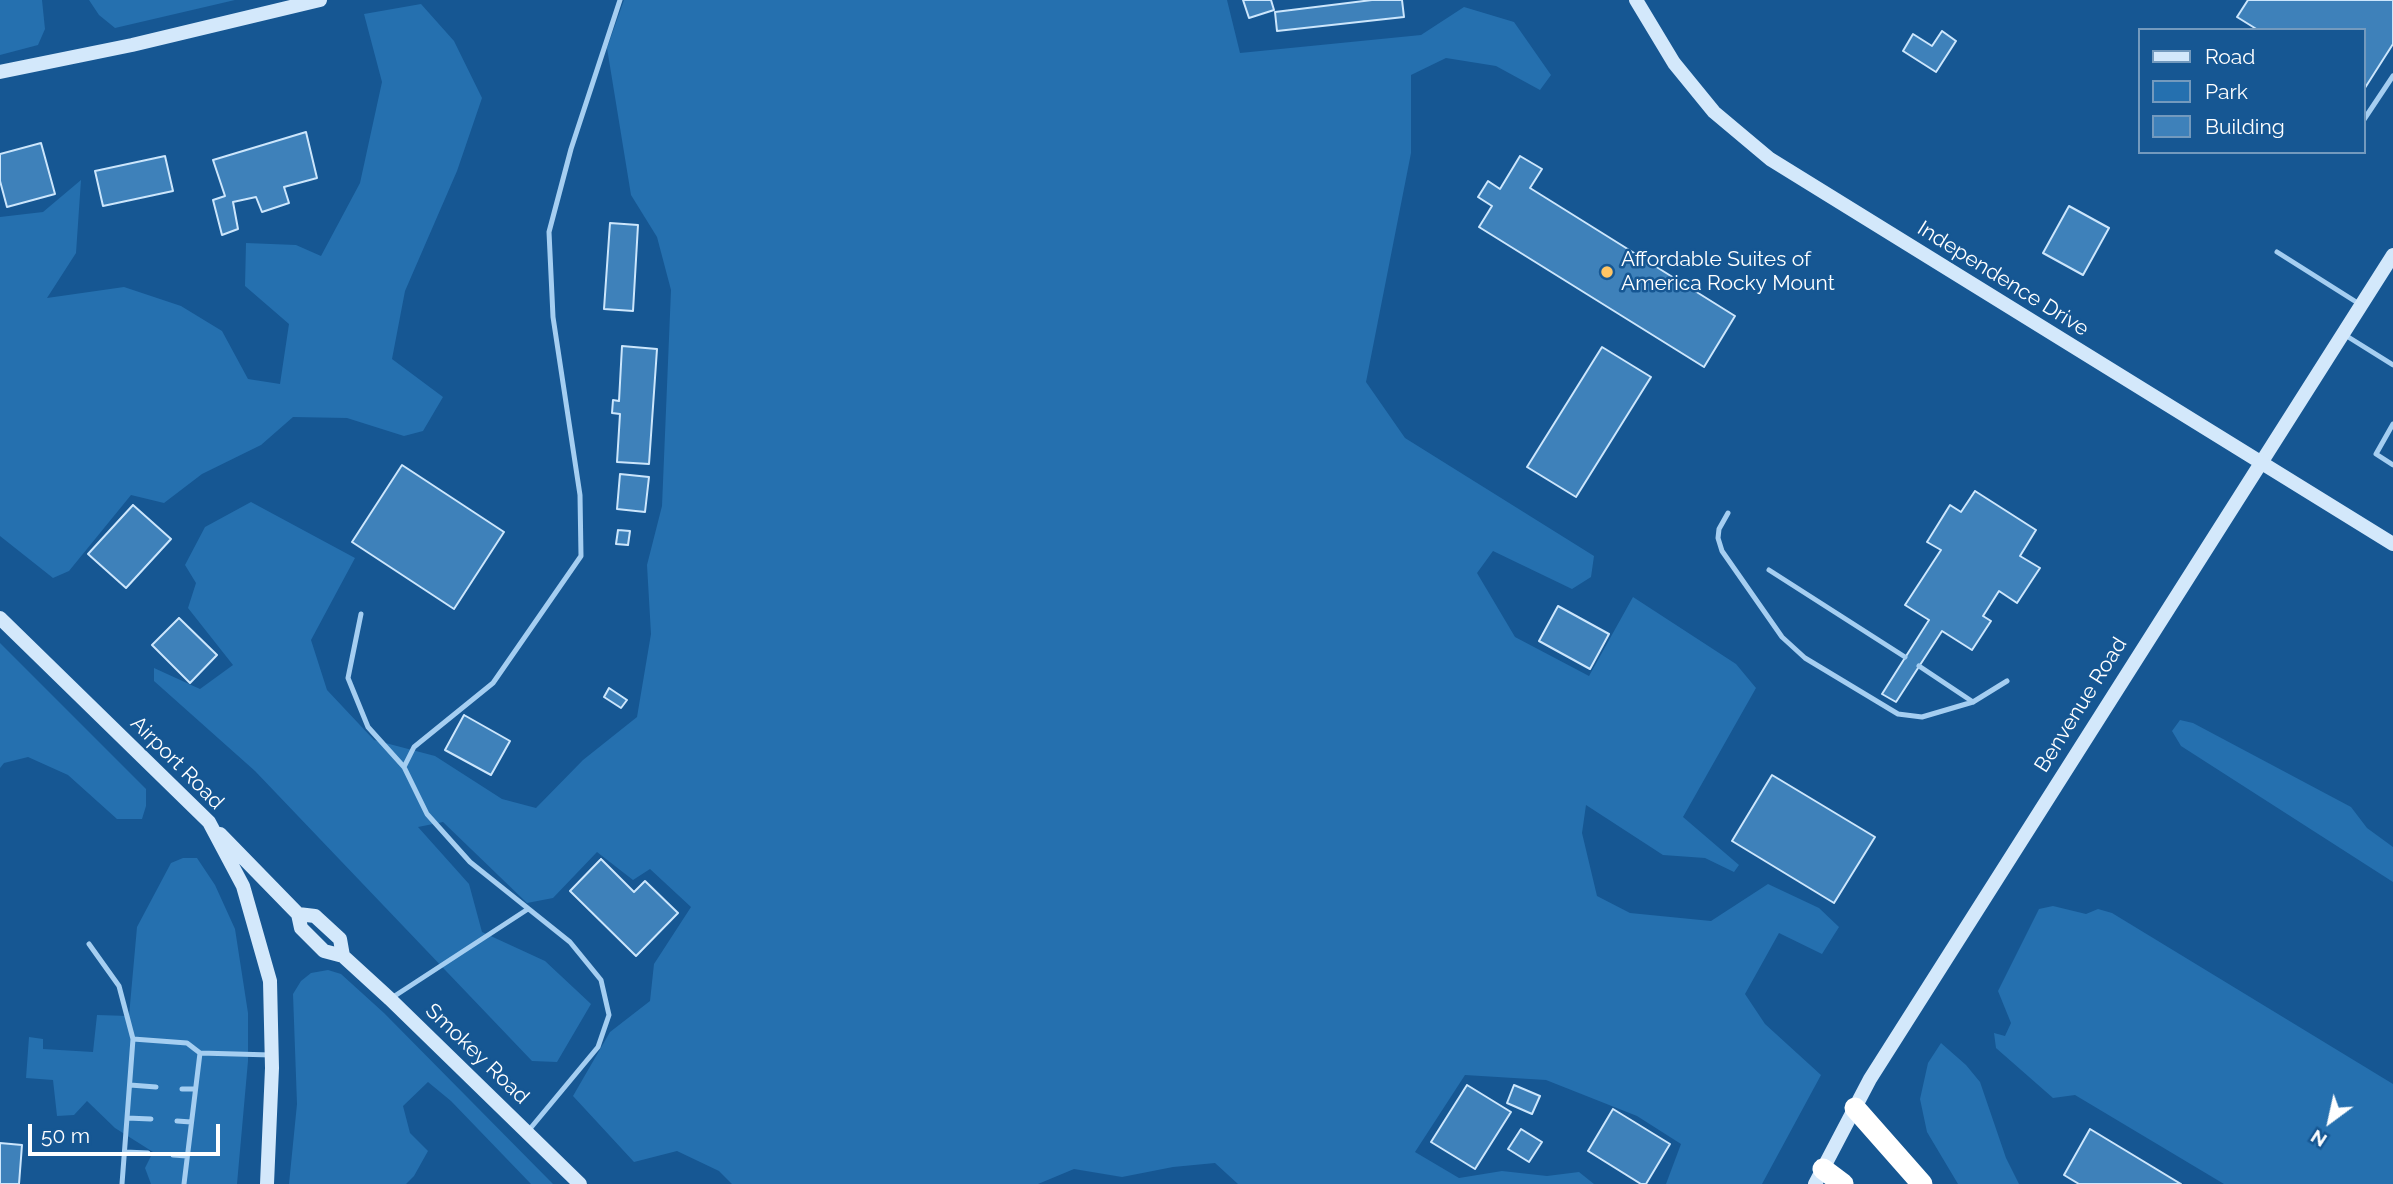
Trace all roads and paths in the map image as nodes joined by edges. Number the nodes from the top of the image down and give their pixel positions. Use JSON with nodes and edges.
{"nodes":[{"id":1,"x":320,"y":0,"type":"edge"},
{"id":2,"x":620,"y":0,"type":"edge"},
{"id":3,"x":1636,"y":0,"type":"edge"},
{"id":4,"x":0,"y":72,"type":"edge"},
{"id":5,"x":2393,"y":76,"type":"edge"},
{"id":6,"x":2365,"y":118,"type":"edge"},
{"id":7,"x":2277,"y":252,"type":"dead end"},
{"id":8,"x":2393,"y":255,"type":"edge"},
{"id":9,"x":2361,"y":304,"type":"junction"},
{"id":10,"x":2342,"y":334,"type":"junction"},
{"id":11,"x":2393,"y":365,"type":"edge"},
{"id":12,"x":2393,"y":425,"type":"edge"},
{"id":13,"x":2260,"y":462,"type":"junction"},
{"id":14,"x":2393,"y":465,"type":"edge"},
{"id":15,"x":1728,"y":513,"type":"dead end"},
{"id":16,"x":2393,"y":544,"type":"edge"},
{"id":17,"x":1769,"y":570,"type":"dead end"},
{"id":18,"x":361,"y":614,"type":"dead end"},
{"id":19,"x":0,"y":618,"type":"edge"},
{"id":20,"x":1905,"y":657,"type":"dead end"},
{"id":21,"x":1919,"y":666,"type":"dead end"},
{"id":22,"x":2007,"y":681,"type":"dead end"},
{"id":23,"x":1973,"y":702,"type":"junction"},
{"id":24,"x":404,"y":767,"type":"junction"},
{"id":25,"x":209,"y":822,"type":"junction"},
{"id":26,"x":528,"y":909,"type":"junction"},
{"id":27,"x":89,"y":944,"type":"dead end"},
{"id":28,"x":390,"y":999,"type":"junction"},
{"id":29,"x":134,"y":1039,"type":"junction"},
{"id":30,"x":200,"y":1053,"type":"junction"},
{"id":31,"x":271,"y":1055,"type":"junction"},
{"id":32,"x":130,"y":1085,"type":"junction"},
{"id":33,"x":156,"y":1087,"type":"dead end"},
{"id":34,"x":182,"y":1089,"type":"dead end"},
{"id":35,"x":195,"y":1089,"type":"junction"},
{"id":36,"x":1855,"y":1108,"type":"junction"},
{"id":37,"x":127,"y":1118,"type":"junction"},
{"id":38,"x":151,"y":1119,"type":"dead end"},
{"id":39,"x":177,"y":1121,"type":"dead end"},
{"id":40,"x":191,"y":1122,"type":"junction"},
{"id":41,"x":527,"y":1133,"type":"junction"},
{"id":42,"x":125,"y":1152,"type":"junction"},
{"id":43,"x":148,"y":1153,"type":"dead end"},
{"id":44,"x":173,"y":1155,"type":"dead end"},
{"id":45,"x":187,"y":1156,"type":"junction"},
{"id":46,"x":1819,"y":1176,"type":"edge"},
{"id":47,"x":122,"y":1184,"type":"edge"},
{"id":48,"x":184,"y":1184,"type":"edge"},
{"id":49,"x":267,"y":1184,"type":"edge"},
{"id":50,"x":580,"y":1184,"type":"edge"},
{"id":51,"x":1843,"y":1184,"type":"edge"},
{"id":52,"x":1922,"y":1184,"type":"edge"}],
"edges":[{"from":1,"to":4,"type":"main road"},
{"from":2,"to":24,"type":"lane"},
{"from":3,"to":13,"type":"main road","name":"Independence Drive"},
{"from":5,"to":6,"type":"lane"},
{"from":7,"to":9,"type":"lane"},
{"from":8,"to":9,"type":"main road","name":"Benvenue Road"},
{"from":9,"to":10,"type":"main road","name":"Benvenue Road"},
{"from":10,"to":11,"type":"lane"},
{"from":10,"to":13,"type":"main road","name":"Benvenue Road"},
{"from":12,"to":14,"type":"lane"},
{"from":13,"to":16,"type":"main road","name":"Independence Drive"},
{"from":13,"to":36,"type":"main road","name":"Benvenue Road"},
{"from":15,"to":23,"type":"lane"},
{"from":17,"to":20,"type":"lane"},
{"from":18,"to":24,"type":"lane"},
{"from":19,"to":25,"type":"main road","name":"Airport Road"},
{"from":21,"to":23,"type":"lane"},
{"from":22,"to":23,"type":"lane"},
{"from":24,"to":26,"type":"lane"},
{"from":25,"to":28,"type":"main road","name":"Smokey Road"},
{"from":25,"to":31,"type":"main road","name":"Airport Road"},
{"from":26,"to":28,"type":"lane"},
{"from":26,"to":41,"type":"lane"},
{"from":27,"to":29,"type":"lane"},
{"from":28,"to":41,"type":"main road","name":"Smokey Road"},
{"from":29,"to":30,"type":"lane"},
{"from":29,"to":32,"type":"lane"},
{"from":30,"to":31,"type":"lane"},
{"from":30,"to":35,"type":"lane"},
{"from":31,"to":49,"type":"main road","name":"Airport Road"},
{"from":32,"to":33,"type":"lane"},
{"from":32,"to":37,"type":"lane"},
{"from":34,"to":35,"type":"lane"},
{"from":35,"to":40,"type":"lane"},
{"from":36,"to":46,"type":"main road","name":"Benvenue Road"},
{"from":36,"to":52,"type":"highway"},
{"from":37,"to":38,"type":"lane"},
{"from":37,"to":42,"type":"lane"},
{"from":39,"to":40,"type":"lane"},
{"from":40,"to":45,"type":"lane"},
{"from":41,"to":50,"type":"main road","name":"Smokey Road"},
{"from":42,"to":43,"type":"lane"},
{"from":42,"to":47,"type":"lane"},
{"from":44,"to":45,"type":"lane"},
{"from":45,"to":48,"type":"lane"},
{"from":46,"to":51,"type":"highway"}]}
